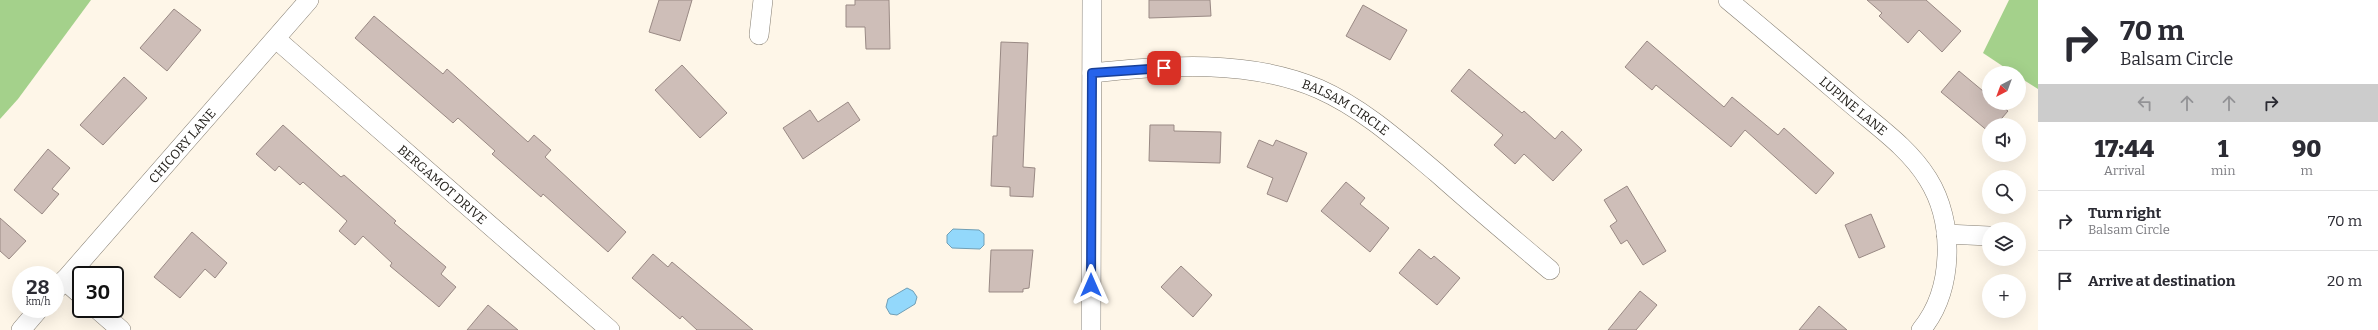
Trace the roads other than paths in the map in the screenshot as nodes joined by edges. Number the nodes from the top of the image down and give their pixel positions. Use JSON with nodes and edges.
{"nodes":[{"id":1,"x":309,"y":0,"type":"edge"},
{"id":2,"x":764,"y":0,"type":"edge"},
{"id":3,"x":1092,"y":0,"type":"edge"},
{"id":4,"x":1728,"y":0,"type":"edge"},
{"id":5,"x":759,"y":35,"type":"dead end"},
{"id":6,"x":276,"y":39,"type":"junction"},
{"id":7,"x":1092,"y":73,"type":"junction"},
{"id":8,"x":1946,"y":234,"type":"junction"},
{"id":9,"x":1982,"y":236,"type":"edge"},
{"id":10,"x":1550,"y":270,"type":"dead end"},
{"id":11,"x":64,"y":280,"type":"edge"},
{"id":12,"x":31,"y":318,"type":"edge"},
{"id":13,"x":107,"y":318,"type":"edge"},
{"id":14,"x":21,"y":330,"type":"edge"},
{"id":15,"x":121,"y":330,"type":"edge"},
{"id":16,"x":610,"y":330,"type":"edge"},
{"id":17,"x":1090,"y":330,"type":"edge"},
{"id":18,"x":1921,"y":330,"type":"edge"}],
"edges":[{"from":1,"to":6,"type":"street","name":"CHICORY LANE"},
{"from":2,"to":5,"type":"street"},
{"from":3,"to":7,"type":"street"},
{"from":4,"to":8,"type":"street","name":"LUPINE LANE"},
{"from":6,"to":11,"type":"street","name":"CHICORY LANE"},
{"from":6,"to":16,"type":"street","name":"BERGAMOT DRIVE"},
{"from":7,"to":10,"type":"street","name":"BALSAM CIRCLE"},
{"from":7,"to":17,"type":"street"},
{"from":8,"to":9,"type":"street"},
{"from":8,"to":18,"type":"street","name":"LUPINE LANE"},
{"from":12,"to":14,"type":"street"},
{"from":13,"to":15,"type":"street"}]}
